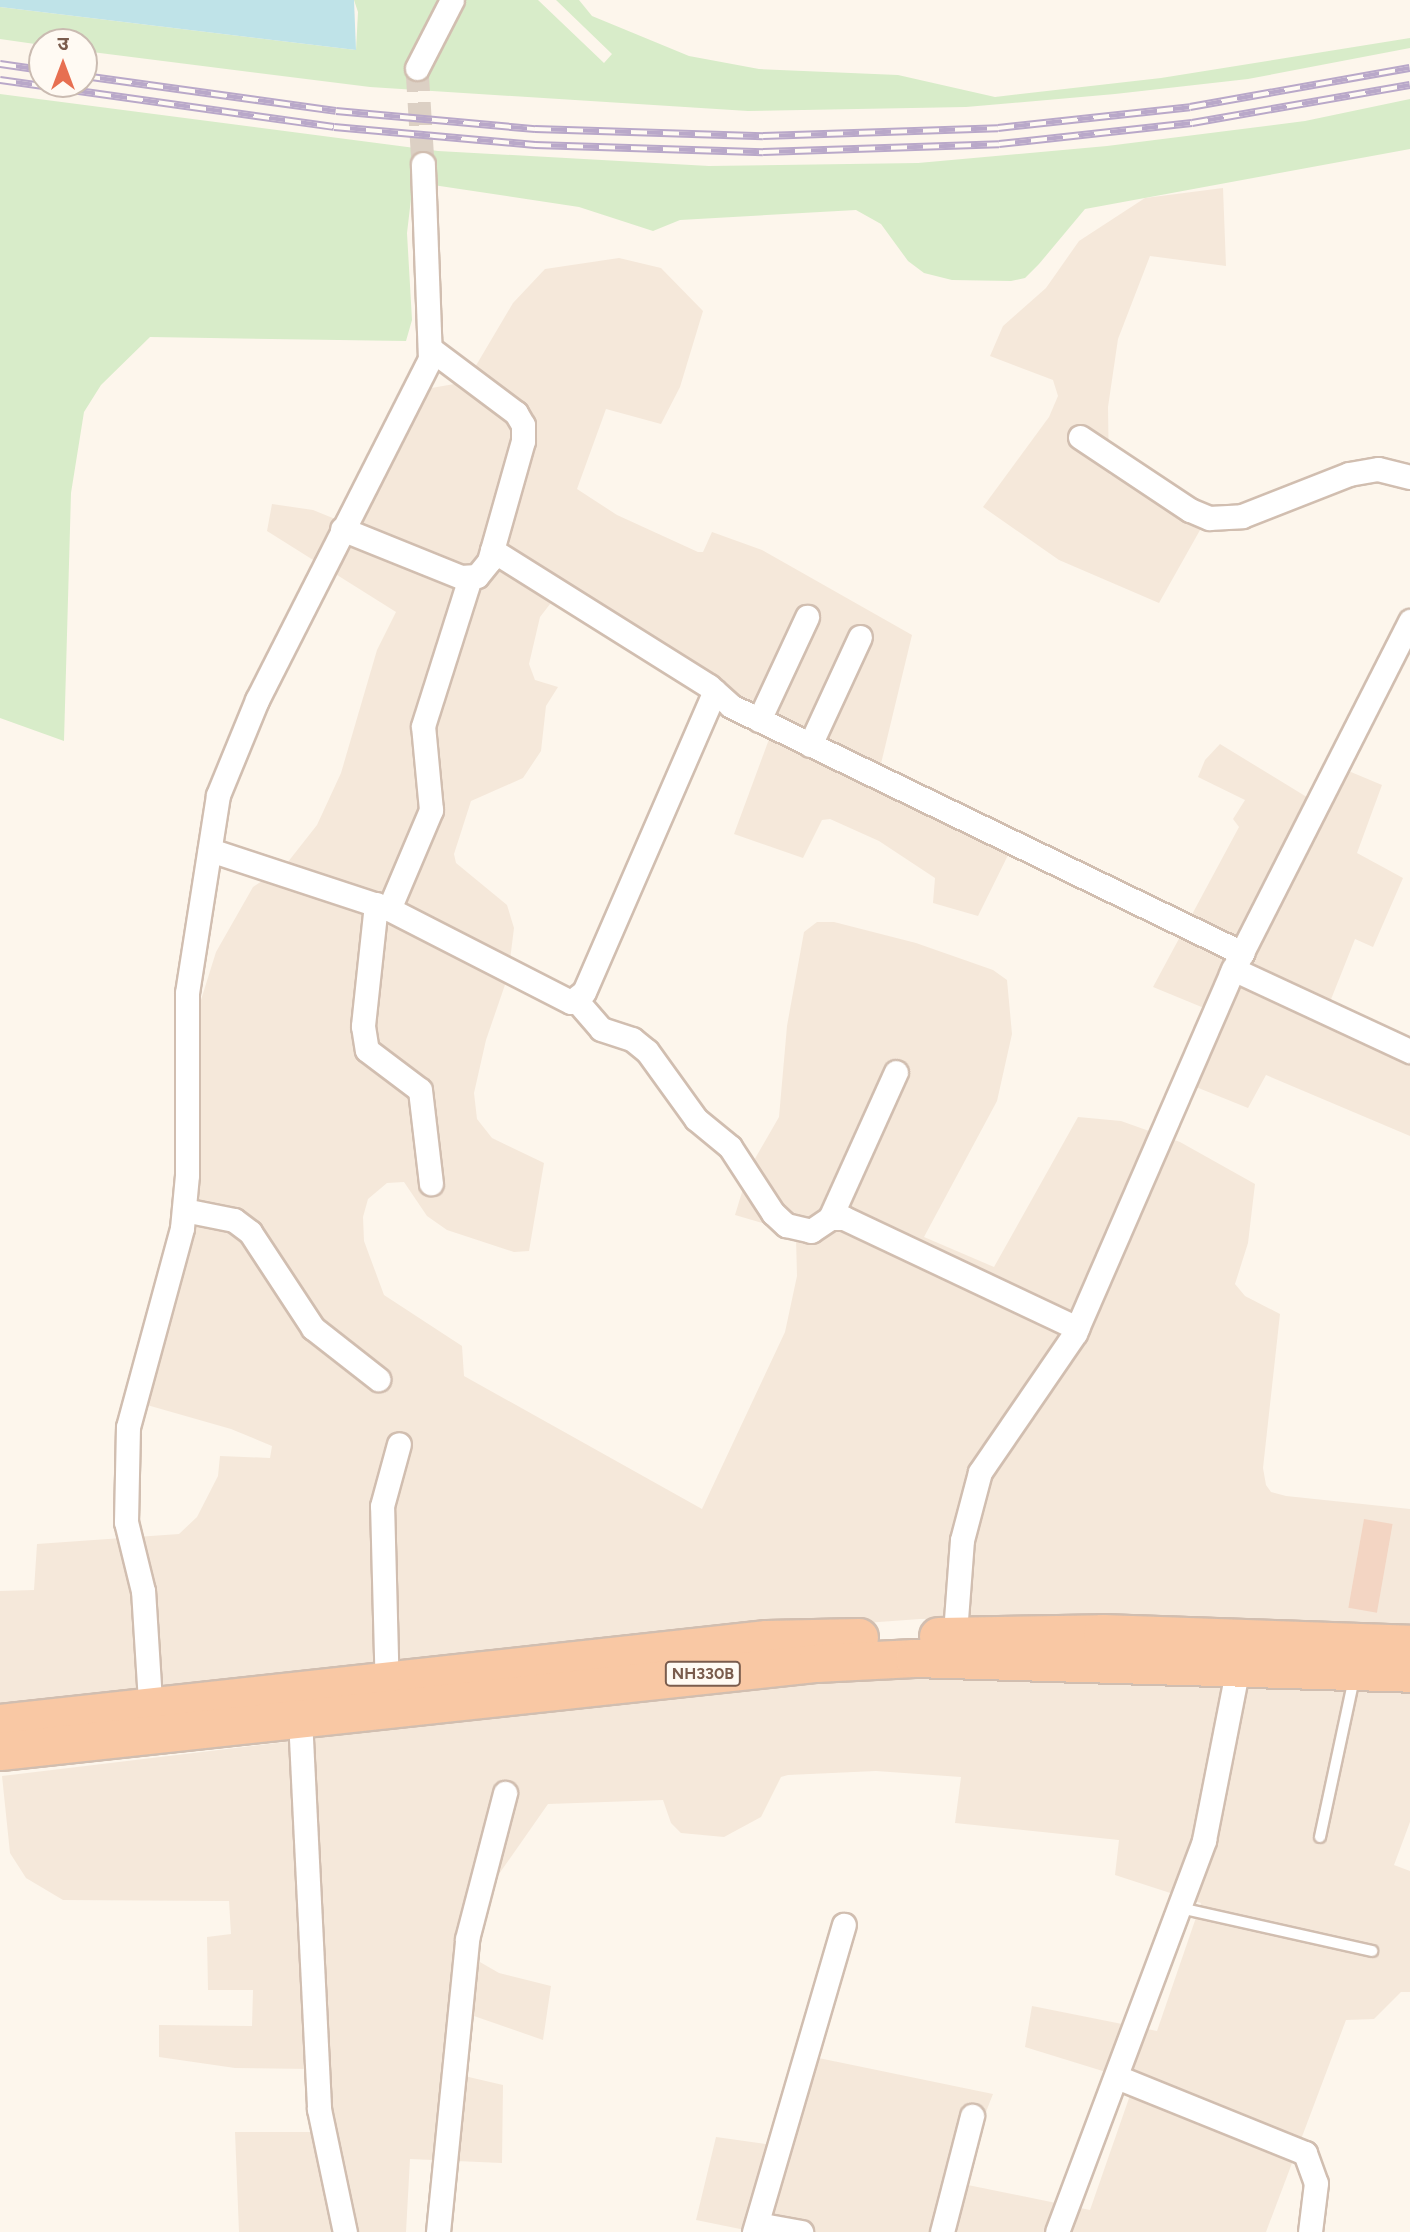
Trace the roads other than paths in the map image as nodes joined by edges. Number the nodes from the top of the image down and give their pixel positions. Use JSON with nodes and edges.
{"nodes":[{"id":1,"x":452,"y":0,"type":"edge"},
{"id":2,"x":417,"y":68,"type":"tunnel mouth"},
{"id":3,"x":422,"y":164,"type":"tunnel mouth"},
{"id":4,"x":432,"y":350,"type":"junction"},
{"id":5,"x":1080,"y":437,"type":"dead end"},
{"id":6,"x":1410,"y":477,"type":"edge"},
{"id":7,"x":342,"y":529,"type":"junction"},
{"id":8,"x":492,"y":550,"type":"junction"},
{"id":9,"x":470,"y":578,"type":"junction"},
{"id":10,"x":807,"y":617,"type":"dead end"},
{"id":11,"x":1410,"y":621,"type":"edge"},
{"id":12,"x":859,"y":637,"type":"dead end"},
{"id":13,"x":715,"y":691,"type":"junction"},
{"id":14,"x":759,"y":720,"type":"junction"},
{"id":15,"x":810,"y":745,"type":"junction"},
{"id":16,"x":209,"y":850,"type":"junction"},
{"id":17,"x":383,"y":906,"type":"junction"},
{"id":18,"x":1238,"y":961,"type":"junction"},
{"id":19,"x":576,"y":1000,"type":"junction"},
{"id":20,"x":1410,"y":1051,"type":"edge"},
{"id":21,"x":896,"y":1072,"type":"dead end"},
{"id":22,"x":431,"y":1184,"type":"dead end"},
{"id":23,"x":184,"y":1210,"type":"junction"},
{"id":24,"x":830,"y":1218,"type":"junction"},
{"id":25,"x":1077,"y":1328,"type":"junction"},
{"id":26,"x":378,"y":1379,"type":"dead end"},
{"id":27,"x":400,"y":1444,"type":"dead end"},
{"id":28,"x":1410,"y":1644,"type":"edge"},
{"id":29,"x":954,"y":1647,"type":"junction"},
{"id":30,"x":1240,"y":1653,"type":"junction"},
{"id":31,"x":1355,"y":1672,"type":"junction"},
{"id":32,"x":1410,"y":1674,"type":"edge"},
{"id":33,"x":387,"y":1693,"type":"junction"},
{"id":34,"x":300,"y":1718,"type":"junction"},
{"id":35,"x":151,"y":1720,"type":"junction"},
{"id":36,"x":0,"y":1723,"type":"edge"},
{"id":37,"x":0,"y":1751,"type":"edge"},
{"id":38,"x":505,"y":1793,"type":"dead end"},
{"id":39,"x":1320,"y":1837,"type":"dead end"},
{"id":40,"x":1180,"y":1908,"type":"junction"},
{"id":41,"x":844,"y":1925,"type":"dead end"},
{"id":42,"x":1372,"y":1951,"type":"dead end"},
{"id":43,"x":1117,"y":2077,"type":"junction"},
{"id":44,"x":972,"y":2116,"type":"dead end"},
{"id":45,"x":756,"y":2228,"type":"edge"},
{"id":46,"x":345,"y":2232,"type":"edge"},
{"id":47,"x":438,"y":2232,"type":"edge"},
{"id":48,"x":801,"y":2232,"type":"edge"},
{"id":49,"x":942,"y":2232,"type":"edge"},
{"id":50,"x":1056,"y":2232,"type":"edge"},
{"id":51,"x":1310,"y":2232,"type":"edge"}],
"edges":[{"from":1,"to":2,"type":"street"},
{"from":3,"to":4,"type":"street"},
{"from":4,"to":7,"type":"street"},
{"from":4,"to":8,"type":"street"},
{"from":5,"to":6,"type":"street"},
{"from":7,"to":9,"type":"street"},
{"from":7,"to":16,"type":"street"},
{"from":8,"to":9,"type":"street"},
{"from":8,"to":13,"type":"street"},
{"from":9,"to":17,"type":"street"},
{"from":10,"to":14,"type":"street"},
{"from":11,"to":18,"type":"street"},
{"from":12,"to":15,"type":"street"},
{"from":13,"to":14,"type":"street"},
{"from":13,"to":19,"type":"street"},
{"from":14,"to":15,"type":"street"},
{"from":15,"to":18,"type":"street"},
{"from":16,"to":17,"type":"street"},
{"from":16,"to":23,"type":"street"},
{"from":17,"to":19,"type":"street"},
{"from":17,"to":22,"type":"street"},
{"from":18,"to":20,"type":"street"},
{"from":18,"to":25,"type":"street"},
{"from":19,"to":24,"type":"street"},
{"from":21,"to":24,"type":"street"},
{"from":23,"to":26,"type":"street"},
{"from":23,"to":35,"type":"street"},
{"from":24,"to":25,"type":"street"},
{"from":25,"to":29,"type":"street"},
{"from":27,"to":33,"type":"street"},
{"from":28,"to":30,"type":"highway","number":"NH330B"},
{"from":29,"to":30,"type":"highway","number":"NH330B"},
{"from":29,"to":33,"type":"highway","number":"NH330B"},
{"from":30,"to":31,"type":"highway","number":"NH330B"},
{"from":30,"to":40,"type":"street"},
{"from":31,"to":32,"type":"highway","number":"NH330B"},
{"from":31,"to":39,"type":"lane"},
{"from":33,"to":34,"type":"highway","number":"NH330B"},
{"from":33,"to":35,"type":"highway","number":"NH330B"},
{"from":34,"to":35,"type":"highway","number":"NH330B"},
{"from":34,"to":46,"type":"street"},
{"from":35,"to":36,"type":"highway","number":"NH330B"},
{"from":35,"to":37,"type":"highway","number":"NH330B"},
{"from":38,"to":47,"type":"street"},
{"from":40,"to":42,"type":"lane"},
{"from":40,"to":43,"type":"street"},
{"from":41,"to":45,"type":"street"},
{"from":43,"to":50,"type":"street"},
{"from":43,"to":51,"type":"street"},
{"from":44,"to":49,"type":"street"},
{"from":45,"to":48,"type":"street"}]}
